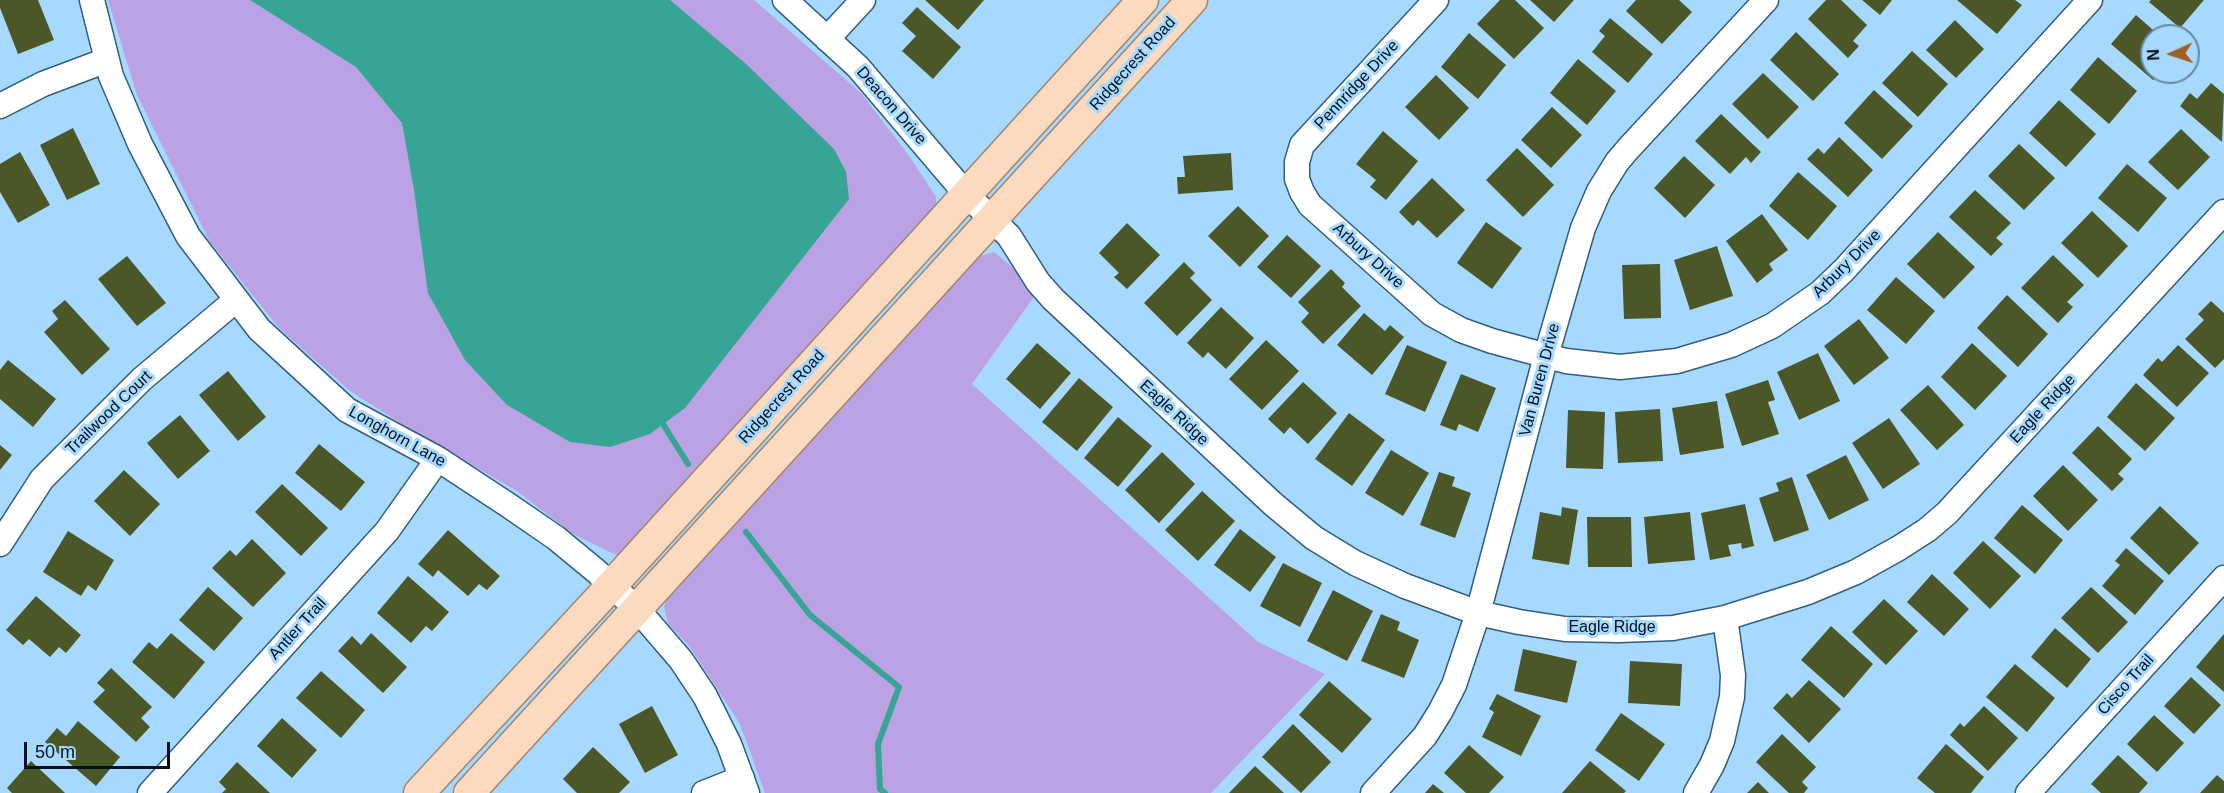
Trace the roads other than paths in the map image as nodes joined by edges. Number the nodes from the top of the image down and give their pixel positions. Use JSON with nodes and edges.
{"nodes":[{"id":1,"x":92,"y":0,"type":"edge"},
{"id":2,"x":785,"y":0,"type":"edge"},
{"id":3,"x":862,"y":0,"type":"edge"},
{"id":4,"x":1143,"y":0,"type":"edge"},
{"id":5,"x":1192,"y":0,"type":"edge"},
{"id":6,"x":1436,"y":0,"type":"edge"},
{"id":7,"x":1766,"y":0,"type":"edge"},
{"id":8,"x":2090,"y":0,"type":"edge"},
{"id":9,"x":827,"y":39,"type":"junction"},
{"id":10,"x":107,"y":60,"type":"junction"},
{"id":11,"x":0,"y":106,"type":"edge"},
{"id":12,"x":1297,"y":179,"type":"joint"},
{"id":13,"x":966,"y":194,"type":"junction"},
{"id":14,"x":2224,"y":212,"type":"edge"},
{"id":15,"x":992,"y":218,"type":"junction"},
{"id":16,"x":236,"y":300,"type":"junction"},
{"id":17,"x":1546,"y":356,"type":"junction"},
{"id":18,"x":438,"y":459,"type":"junction"},
{"id":19,"x":0,"y":544,"type":"edge"},
{"id":20,"x":2224,"y":578,"type":"edge"},
{"id":21,"x":612,"y":585,"type":"junction"},
{"id":22,"x":638,"y":610,"type":"junction"},
{"id":23,"x":1478,"y":613,"type":"junction"},
{"id":24,"x":1725,"y":618,"type":"junction"},
{"id":25,"x":745,"y":785,"type":"edge"},
{"id":26,"x":150,"y":793,"type":"edge"},
{"id":27,"x":418,"y":793,"type":"edge"},
{"id":28,"x":469,"y":793,"type":"edge"},
{"id":29,"x":704,"y":793,"type":"edge"},
{"id":30,"x":1373,"y":793,"type":"edge"},
{"id":31,"x":1696,"y":793,"type":"edge"},
{"id":32,"x":2028,"y":793,"type":"edge"}],
"edges":[{"from":1,"to":10,"type":"street","name":"Longhorn Lane"},
{"from":2,"to":9,"type":"street","name":"Deacon Drive"},
{"from":3,"to":9,"type":"street"},
{"from":4,"to":13,"type":"main road","name":"Ridgecrest Road"},
{"from":5,"to":15,"type":"main road","name":"Ridgecrest Road"},
{"from":6,"to":12,"type":"street","name":"Pennridge Drive"},
{"from":7,"to":17,"type":"street","name":"Van Buren Drive"},
{"from":8,"to":17,"type":"street","name":"Arbury Drive"},
{"from":9,"to":13,"type":"street","name":"Deacon Drive"},
{"from":10,"to":11,"type":"street"},
{"from":10,"to":16,"type":"street","name":"Longhorn Lane"},
{"from":12,"to":17,"type":"street","name":"Arbury Drive"},
{"from":13,"to":15,"type":"street","name":"Deacon Drive"},
{"from":13,"to":21,"type":"main road","name":"Ridgecrest Road"},
{"from":14,"to":24,"type":"street","name":"Eagle Ridge"},
{"from":15,"to":22,"type":"main road","name":"Ridgecrest Road"},
{"from":15,"to":23,"type":"street","name":"Eagle Ridge"},
{"from":16,"to":18,"type":"street","name":"Longhorn Lane"},
{"from":16,"to":19,"type":"street","name":"Trailwood Court"},
{"from":17,"to":23,"type":"street","name":"Van Buren Drive"},
{"from":18,"to":21,"type":"street","name":"Longhorn Lane"},
{"from":18,"to":26,"type":"street","name":"Antler Trail"},
{"from":20,"to":32,"type":"street","name":"Cisco Trail"},
{"from":21,"to":22,"type":"street","name":"Longhorn Lane"},
{"from":21,"to":27,"type":"main road","name":"Ridgecrest Road"},
{"from":22,"to":25,"type":"street","name":"Longhorn Lane"},
{"from":22,"to":28,"type":"main road","name":"Ridgecrest Road"},
{"from":23,"to":24,"type":"street","name":"Eagle Ridge"},
{"from":23,"to":30,"type":"street","name":"Van Buren Drive"},
{"from":24,"to":31,"type":"street"},
{"from":25,"to":29,"type":"street"}]}
